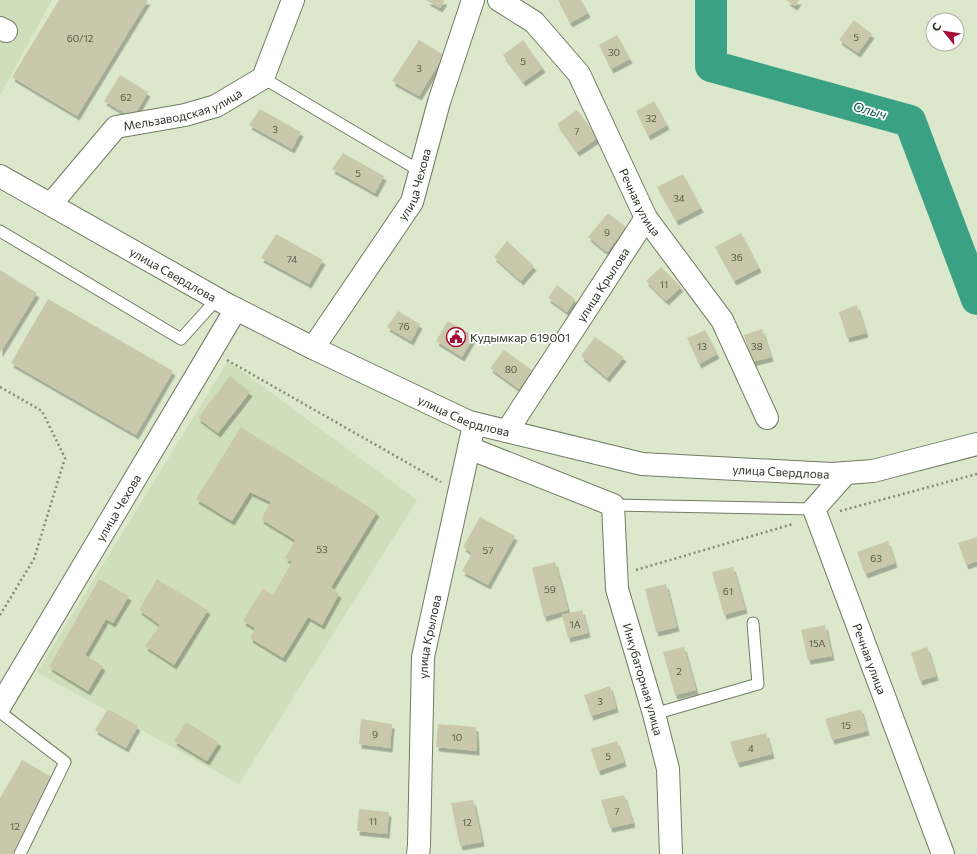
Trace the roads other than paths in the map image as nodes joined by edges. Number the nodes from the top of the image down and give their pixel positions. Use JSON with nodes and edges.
{"nodes":[{"id":1,"x":294,"y":0,"type":"edge"},
{"id":2,"x":473,"y":0,"type":"edge"},
{"id":3,"x":498,"y":0,"type":"edge"},
{"id":4,"x":263,"y":78,"type":"junction"},
{"id":5,"x":420,"y":171,"type":"junction"},
{"id":6,"x":0,"y":176,"type":"edge"},
{"id":7,"x":51,"y":204,"type":"junction"},
{"id":8,"x":646,"y":218,"type":"junction"},
{"id":9,"x":0,"y":231,"type":"edge"},
{"id":10,"x":226,"y":304,"type":"junction"},
{"id":11,"x":313,"y":348,"type":"junction"},
{"id":12,"x":767,"y":418,"type":"dead end"},
{"id":13,"x":474,"y":423,"type":"junction"},
{"id":14,"x":507,"y":431,"type":"junction"},
{"id":15,"x":977,"y":444,"type":"edge"},
{"id":16,"x":469,"y":448,"type":"junction"},
{"id":17,"x":846,"y":473,"type":"junction"},
{"id":18,"x":613,"y":505,"type":"junction"},
{"id":19,"x":814,"y":509,"type":"junction"},
{"id":20,"x":753,"y":623,"type":"dead end"},
{"id":21,"x":0,"y":706,"type":"edge"},
{"id":22,"x":0,"y":712,"type":"edge"},
{"id":23,"x":654,"y":714,"type":"junction"},
{"id":24,"x":20,"y":854,"type":"edge"},
{"id":25,"x":418,"y":854,"type":"edge"},
{"id":26,"x":671,"y":854,"type":"edge"},
{"id":27,"x":943,"y":854,"type":"edge"}],
"edges":[{"from":1,"to":4,"type":"street"},
{"from":2,"to":5,"type":"street","name":"улица Чехова"},
{"from":3,"to":8,"type":"street","name":"Речная улица"},
{"from":4,"to":5,"type":"lane"},
{"from":4,"to":7,"type":"street","name":"Мельзаводская улица"},
{"from":5,"to":11,"type":"street","name":"улица Чехова"},
{"from":6,"to":7,"type":"street","name":"улица Свердлова"},
{"from":7,"to":10,"type":"street","name":"улица Свердлова"},
{"from":8,"to":12,"type":"street","name":"Речная улица"},
{"from":8,"to":14,"type":"street","name":"улица Крылова"},
{"from":9,"to":10,"type":"lane"},
{"from":10,"to":11,"type":"street","name":"улица Свердлова"},
{"from":10,"to":21,"type":"street","name":"улица Чехова"},
{"from":11,"to":13,"type":"street","name":"улица Свердлова"},
{"from":13,"to":14,"type":"street","name":"улица Свердлова"},
{"from":13,"to":16,"type":"street","name":"улица Крылова"},
{"from":14,"to":17,"type":"street","name":"улица Свердлова"},
{"from":15,"to":17,"type":"street","name":"улица Свердлова"},
{"from":16,"to":18,"type":"street"},
{"from":16,"to":25,"type":"street","name":"улица Крылова"},
{"from":17,"to":19,"type":"street"},
{"from":18,"to":19,"type":"lane"},
{"from":18,"to":23,"type":"street","name":"Инкубаторная улица"},
{"from":19,"to":27,"type":"street","name":"Речная улица"},
{"from":20,"to":23,"type":"lane"},
{"from":22,"to":24,"type":"lane"},
{"from":23,"to":26,"type":"street","name":"Инкубаторная улица"}]}
